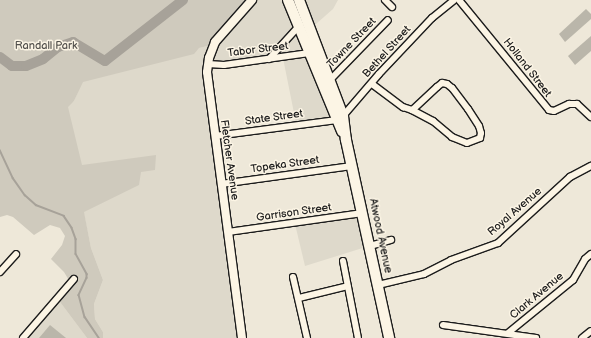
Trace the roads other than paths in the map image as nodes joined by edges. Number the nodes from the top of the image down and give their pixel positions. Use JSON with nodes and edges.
{"nodes":[{"id":1,"x":252,"y":0,"type":"edge"},
{"id":2,"x":288,"y":0,"type":"edge"},
{"id":3,"x":299,"y":0,"type":"edge"},
{"id":4,"x":385,"y":0,"type":"edge"},
{"id":5,"x":454,"y":0,"type":"edge"},
{"id":6,"x":459,"y":0,"type":"edge"},
{"id":7,"x":392,"y":7,"type":"dead end"},
{"id":8,"x":388,"y":20,"type":"dead end"},
{"id":9,"x":299,"y":26,"type":"junction"},
{"id":10,"x":309,"y":53,"type":"junction"},
{"id":11,"x":269,"y":60,"type":"junction"},
{"id":12,"x":208,"y":64,"type":"junction"},
{"id":13,"x":330,"y":80,"type":"junction"},
{"id":14,"x":372,"y":84,"type":"junction"},
{"id":15,"x":412,"y":110,"type":"junction"},
{"id":16,"x":591,"y":117,"type":"edge"},
{"id":17,"x":340,"y":118,"type":"junction"},
{"id":18,"x":215,"y":136,"type":"junction"},
{"id":19,"x":352,"y":166,"type":"junction"},
{"id":20,"x":591,"y":166,"type":"edge"},
{"id":21,"x":221,"y":184,"type":"junction"},
{"id":22,"x":363,"y":214,"type":"junction"},
{"id":23,"x":228,"y":232,"type":"junction"},
{"id":24,"x":391,"y":240,"type":"dead end"},
{"id":25,"x":370,"y":246,"type":"junction"},
{"id":26,"x":16,"y":254,"type":"dead end"},
{"id":27,"x":591,"y":254,"type":"edge"},
{"id":28,"x":343,"y":261,"type":"dead end"},
{"id":29,"x":0,"y":272,"type":"edge"},
{"id":30,"x":293,"y":278,"type":"dead end"},
{"id":31,"x":74,"y":279,"type":"dead end"},
{"id":32,"x":378,"y":285,"type":"junction"},
{"id":33,"x":348,"y":286,"type":"junction"},
{"id":34,"x":298,"y":298,"type":"junction"},
{"id":35,"x":443,"y":325,"type":"dead end"},
{"id":36,"x":591,"y":331,"type":"edge"},
{"id":37,"x":508,"y":333,"type":"junction"},
{"id":38,"x":496,"y":335,"type":"edge"},
{"id":39,"x":23,"y":338,"type":"edge"},
{"id":40,"x":242,"y":338,"type":"edge"},
{"id":41,"x":307,"y":338,"type":"edge"},
{"id":42,"x":358,"y":338,"type":"edge"},
{"id":43,"x":389,"y":338,"type":"edge"},
{"id":44,"x":536,"y":338,"type":"edge"},
{"id":45,"x":582,"y":338,"type":"edge"}],
"edges":[{"from":1,"to":12,"type":"street","name":"Fletcher Avenue"},
{"from":2,"to":9,"type":"main road","name":"Atwood Avenue"},
{"from":3,"to":13,"type":"main road","name":"Atwood Avenue"},
{"from":4,"to":7,"type":"street"},
{"from":5,"to":14,"type":"street","name":"Bethel Street"},
{"from":6,"to":16,"type":"street","name":"Holland Street"},
{"from":8,"to":13,"type":"street","name":"Towne Street"},
{"from":9,"to":10,"type":"main road","name":"Atwood Avenue"},
{"from":9,"to":11,"type":"street"},
{"from":10,"to":11,"type":"street","name":"Tabor Street"},
{"from":10,"to":17,"type":"main road","name":"Atwood Avenue"},
{"from":11,"to":12,"type":"street","name":"Tabor Street"},
{"from":12,"to":18,"type":"street","name":"Fletcher Avenue"},
{"from":13,"to":17,"type":"main road","name":"Atwood Avenue"},
{"from":14,"to":15,"type":"street"},
{"from":14,"to":17,"type":"street","name":"Bethel Street"},
{"from":15,"to":15,"type":"street"},
{"from":17,"to":18,"type":"street","name":"State Street"},
{"from":17,"to":19,"type":"main road","name":"Atwood Avenue"},
{"from":18,"to":21,"type":"street","name":"Fletcher Avenue"},
{"from":19,"to":21,"type":"street","name":"Topeka Street"},
{"from":19,"to":22,"type":"main road","name":"Atwood Avenue"},
{"from":20,"to":32,"type":"street","name":"Royal Avenue"},
{"from":21,"to":23,"type":"street","name":"Fletcher Avenue"},
{"from":22,"to":23,"type":"street","name":"Garrison Street"},
{"from":22,"to":25,"type":"main road","name":"Atwood Avenue"},
{"from":23,"to":40,"type":"street","name":"Fletcher Avenue"},
{"from":24,"to":25,"type":"street"},
{"from":25,"to":32,"type":"main road","name":"Atwood Avenue"},
{"from":26,"to":29,"type":"street"},
{"from":27,"to":37,"type":"street","name":"Clark Avenue"},
{"from":28,"to":33,"type":"street"},
{"from":30,"to":34,"type":"street"},
{"from":31,"to":39,"type":"street"},
{"from":32,"to":43,"type":"main road","name":"Atwood Avenue"},
{"from":33,"to":34,"type":"street"},
{"from":33,"to":42,"type":"street"},
{"from":34,"to":41,"type":"street"},
{"from":35,"to":38,"type":"street"},
{"from":36,"to":45,"type":"street"},
{"from":37,"to":38,"type":"street"},
{"from":37,"to":44,"type":"street"}]}
